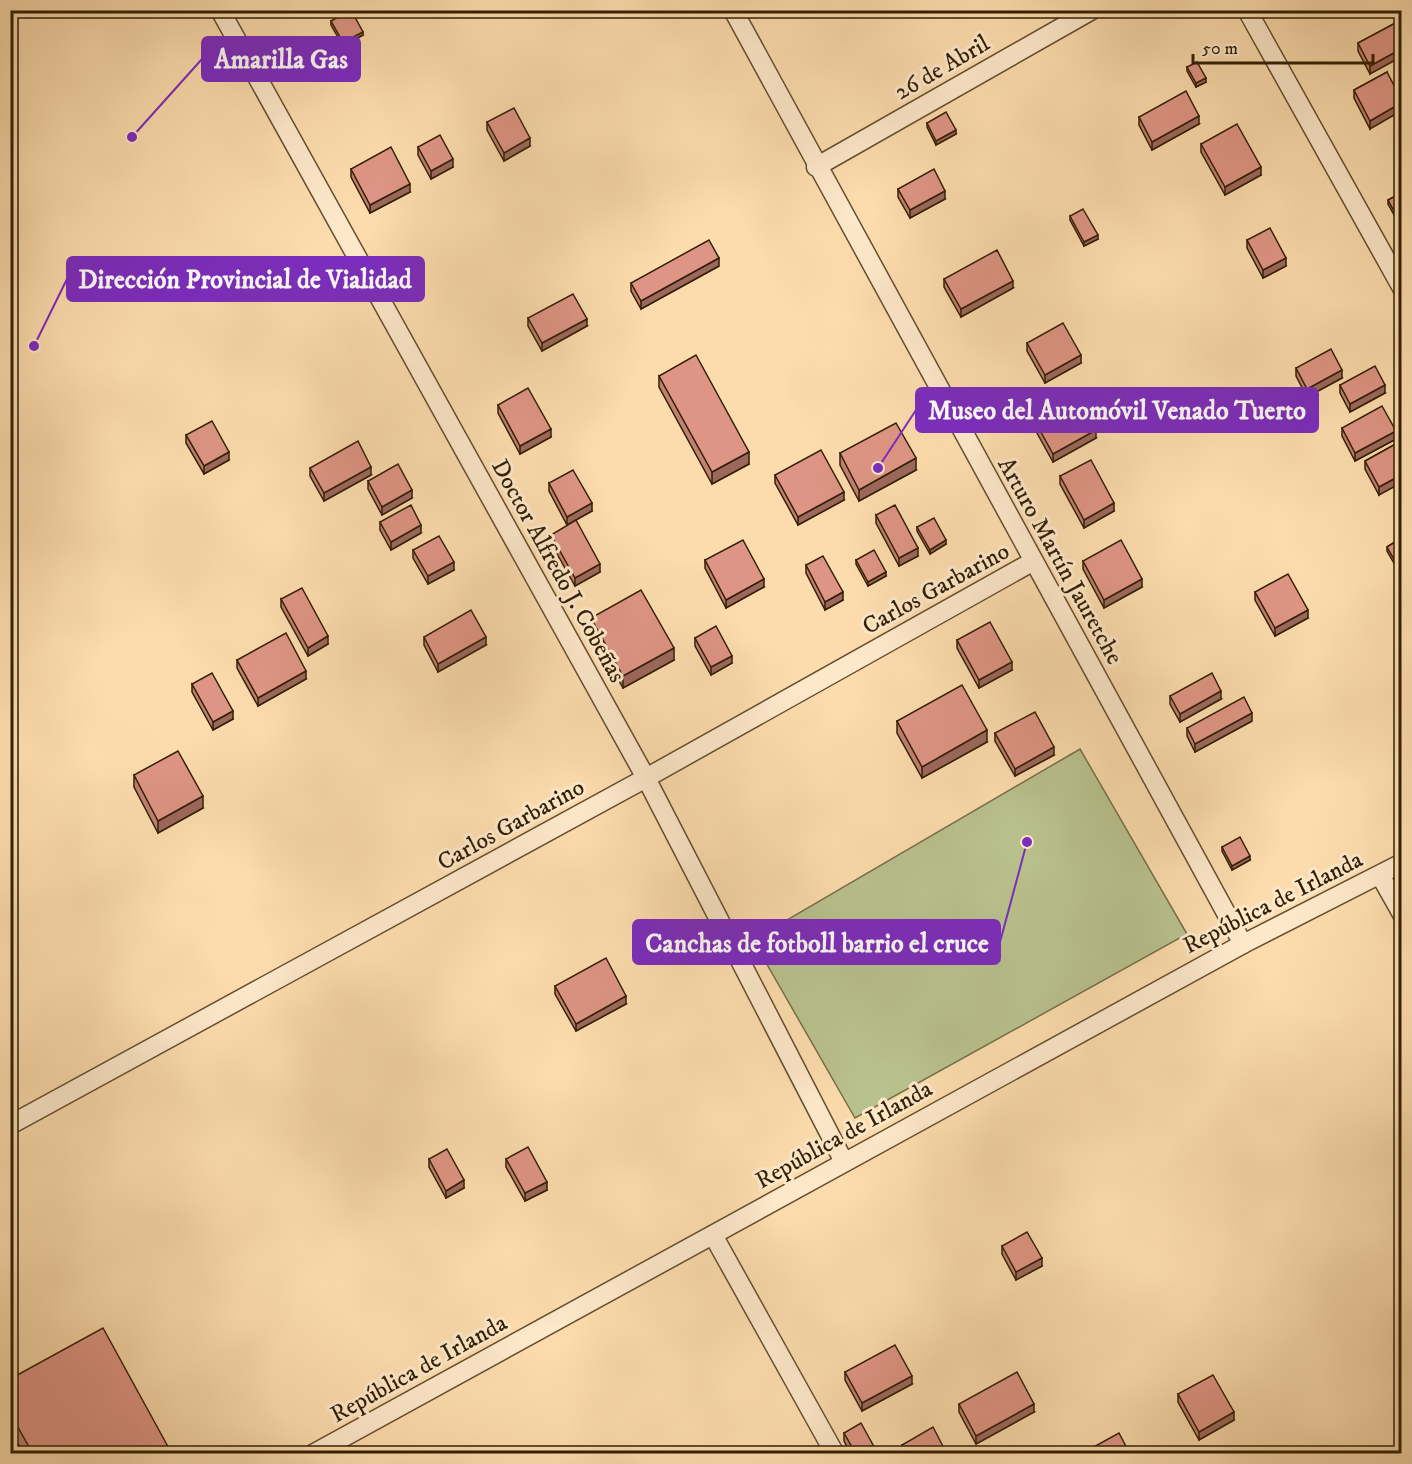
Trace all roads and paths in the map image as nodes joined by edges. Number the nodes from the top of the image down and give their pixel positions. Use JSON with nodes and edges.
{"nodes":[{"id":1,"x":220,"y":10,"type":"edge"},
{"id":2,"x":732,"y":10,"type":"edge"},
{"id":3,"x":1092,"y":10,"type":"edge"},
{"id":4,"x":1246,"y":10,"type":"edge"},
{"id":5,"x":816,"y":167,"type":"junction"},
{"id":6,"x":1401,"y":288,"type":"edge"},
{"id":7,"x":1032,"y":562,"type":"junction"},
{"id":8,"x":646,"y":778,"type":"junction"},
{"id":9,"x":1401,"y":863,"type":"edge"},
{"id":10,"x":1380,"y":875,"type":"junction"},
{"id":11,"x":1401,"y":914,"type":"edge"},
{"id":12,"x":1243,"y":944,"type":"junction"},
{"id":13,"x":10,"y":1125,"type":"edge"},
{"id":14,"x":844,"y":1161,"type":"junction"},
{"id":15,"x":713,"y":1235,"type":"junction"},
{"id":16,"x":313,"y":1454,"type":"edge"},
{"id":17,"x":835,"y":1454,"type":"edge"}],
"edges":[{"from":1,"to":8,"type":"street","name":"Doctor Alfredo J. Cobeñas"},
{"from":2,"to":5,"type":"street","name":"Arturo Martín Jauretche"},
{"from":3,"to":5,"type":"street","name":"26 de Abril"},
{"from":4,"to":6,"type":"street"},
{"from":5,"to":7,"type":"street","name":"Arturo Martín Jauretche"},
{"from":7,"to":8,"type":"street","name":"Carlos Garbarino"},
{"from":7,"to":12,"type":"street","name":"Arturo Martín Jauretche"},
{"from":8,"to":13,"type":"street","name":"Carlos Garbarino"},
{"from":8,"to":14,"type":"street","name":"Doctor Alfredo J. Cobeñas"},
{"from":9,"to":10,"type":"street","name":"República de Irlanda"},
{"from":10,"to":11,"type":"street"},
{"from":10,"to":12,"type":"street","name":"República de Irlanda"},
{"from":12,"to":14,"type":"street","name":"República de Irlanda"},
{"from":14,"to":15,"type":"street","name":"República de Irlanda"},
{"from":15,"to":16,"type":"street","name":"República de Irlanda"},
{"from":15,"to":17,"type":"street"}]}
